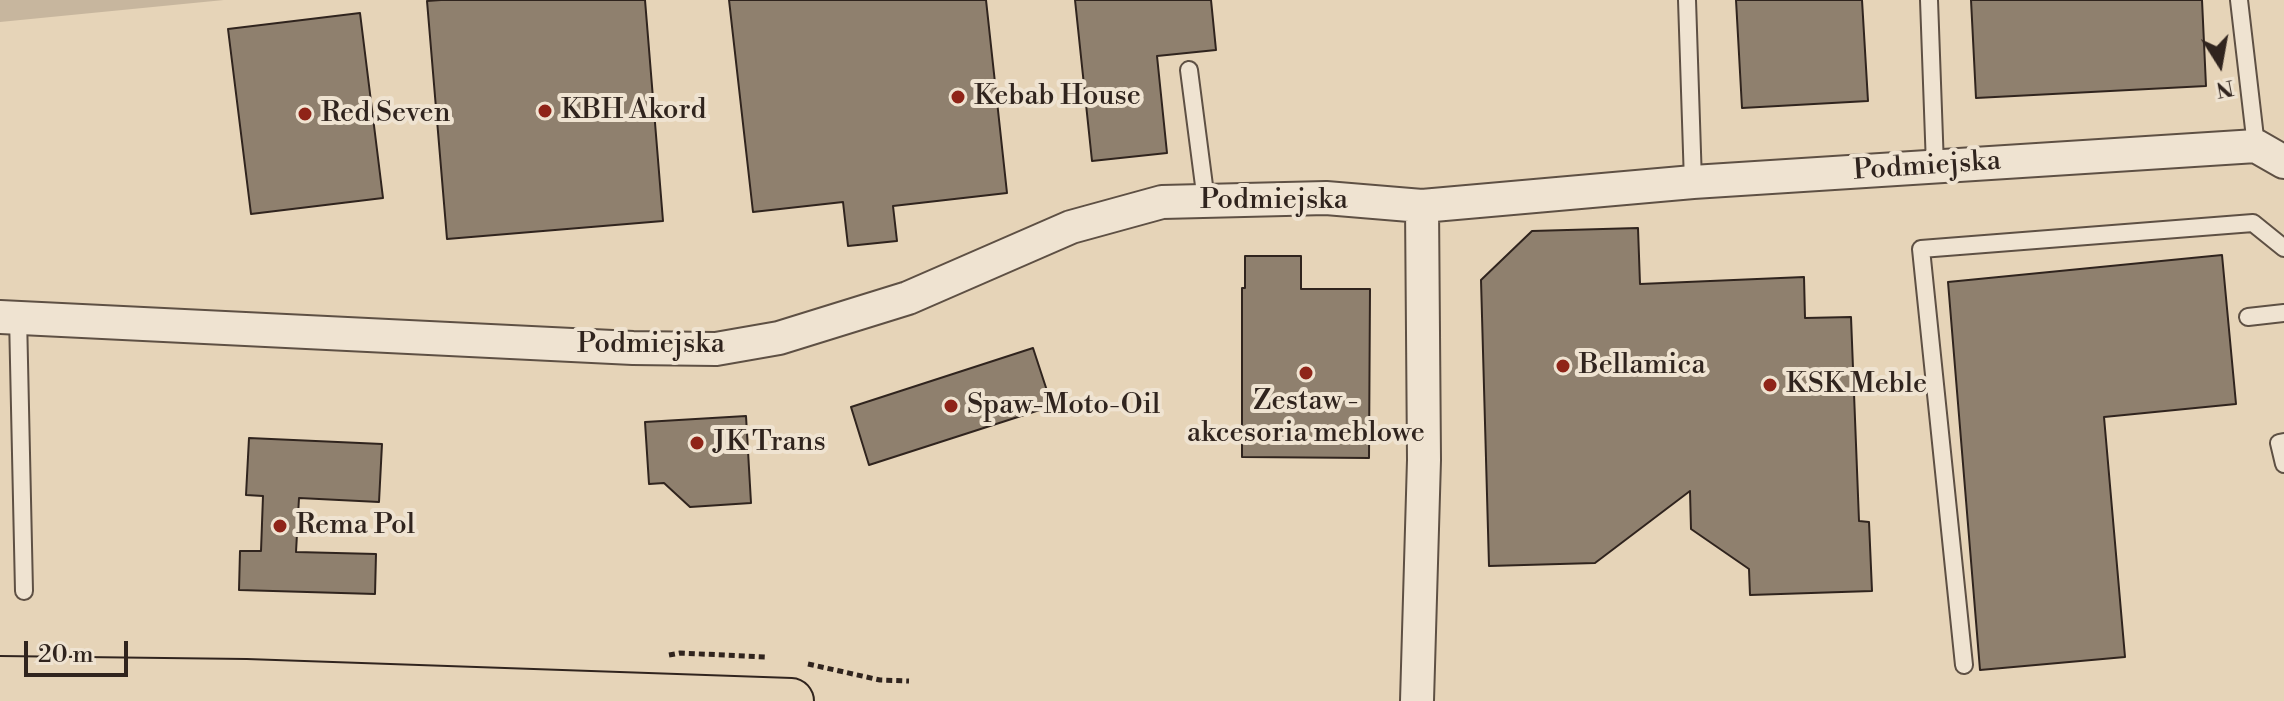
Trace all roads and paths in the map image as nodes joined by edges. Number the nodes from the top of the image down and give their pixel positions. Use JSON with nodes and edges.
{"nodes":[{"id":1,"x":1687,"y":0,"type":"edge"},
{"id":2,"x":1929,"y":0,"type":"edge"},
{"id":3,"x":2239,"y":0,"type":"edge"},
{"id":4,"x":1189,"y":70,"type":"dead end"},
{"id":5,"x":2256,"y":146,"type":"junction"},
{"id":6,"x":2284,"y":162,"type":"edge"},
{"id":7,"x":1935,"y":166,"type":"junction"},
{"id":8,"x":1693,"y":182,"type":"junction"},
{"id":9,"x":1206,"y":201,"type":"junction"},
{"id":10,"x":1422,"y":206,"type":"junction"},
{"id":11,"x":2284,"y":248,"type":"edge"},
{"id":12,"x":2284,"y":313,"type":"edge"},
{"id":13,"x":9,"y":316,"type":"edge"},
{"id":14,"x":2248,"y":317,"type":"dead end"},
{"id":15,"x":2284,"y":442,"type":"edge"},
{"id":16,"x":2284,"y":464,"type":"edge"},
{"id":17,"x":24,"y":591,"type":"dead end"},
{"id":18,"x":1964,"y":665,"type":"dead end"},
{"id":19,"x":0,"y":679,"type":"edge"},
{"id":20,"x":92,"y":690,"type":"edge"},
{"id":21,"x":442,"y":694,"type":"edge"},
{"id":22,"x":517,"y":696,"type":"edge"},
{"id":23,"x":791,"y":701,"type":"edge"},
{"id":24,"x":1417,"y":701,"type":"edge"}],
"edges":[{"from":1,"to":8,"type":"lane"},
{"from":2,"to":7,"type":"lane"},
{"from":3,"to":5,"type":"lane"},
{"from":4,"to":9,"type":"lane"},
{"from":5,"to":6,"type":"street"},
{"from":5,"to":7,"type":"street","name":"Podmiejska"},
{"from":7,"to":8,"type":"street","name":"Podmiejska"},
{"from":8,"to":10,"type":"street","name":"Podmiejska"},
{"from":9,"to":10,"type":"street","name":"Podmiejska"},
{"from":9,"to":13,"type":"street","name":"Podmiejska"},
{"from":10,"to":24,"type":"street"},
{"from":11,"to":18,"type":"lane"},
{"from":12,"to":14,"type":"lane"},
{"from":13,"to":17,"type":"lane"},
{"from":15,"to":16,"type":"lane"},
{"from":19,"to":20,"type":"main road"},
{"from":20,"to":21,"type":"main road"},
{"from":21,"to":22,"type":"main road"},
{"from":22,"to":23,"type":"main road"}]}
